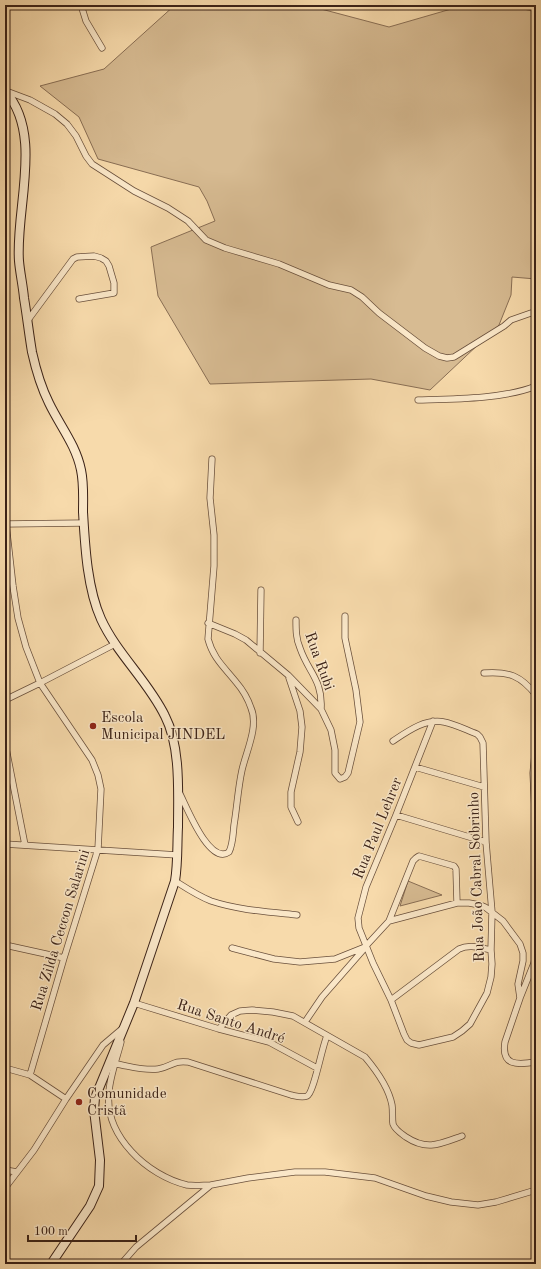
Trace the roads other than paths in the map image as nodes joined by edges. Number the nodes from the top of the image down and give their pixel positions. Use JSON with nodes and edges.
{"nodes":[{"id":1,"x":81,"y":5,"type":"edge"},
{"id":2,"x":102,"y":48,"type":"dead end"},
{"id":3,"x":6,"y":91,"type":"edge"},
{"id":4,"x":79,"y":300,"type":"dead end"},
{"id":5,"x":536,"y":316,"type":"edge"},
{"id":6,"x":28,"y":320,"type":"junction"},
{"id":7,"x":536,"y":386,"type":"edge"},
{"id":8,"x":418,"y":400,"type":"dead end"},
{"id":9,"x":212,"y":459,"type":"dead end"},
{"id":10,"x":84,"y":523,"type":"junction"},
{"id":11,"x":6,"y":524,"type":"edge"},
{"id":12,"x":261,"y":590,"type":"dead end"},
{"id":13,"x":345,"y":616,"type":"dead end"},
{"id":14,"x":296,"y":620,"type":"dead end"},
{"id":15,"x":208,"y":623,"type":"junction"},
{"id":16,"x":115,"y":644,"type":"junction"},
{"id":17,"x":260,"y":653,"type":"junction"},
{"id":18,"x":484,"y":674,"type":"dead end"},
{"id":19,"x":288,"y":675,"type":"junction"},
{"id":20,"x":40,"y":683,"type":"junction"},
{"id":21,"x":536,"y":695,"type":"edge"},
{"id":22,"x":5,"y":700,"type":"edge"},
{"id":23,"x":321,"y":709,"type":"junction"},
{"id":24,"x":433,"y":721,"type":"junction"},
{"id":25,"x":393,"y":741,"type":"dead end"},
{"id":26,"x":536,"y":742,"type":"edge"},
{"id":27,"x":5,"y":743,"type":"edge"},
{"id":28,"x":415,"y":767,"type":"junction"},
{"id":29,"x":484,"y":787,"type":"junction"},
{"id":30,"x":178,"y":790,"type":"junction"},
{"id":31,"x":396,"y":815,"type":"junction"},
{"id":32,"x":298,"y":822,"type":"dead end"},
{"id":33,"x":536,"y":835,"type":"edge"},
{"id":34,"x":486,"y":842,"type":"junction"},
{"id":35,"x":5,"y":844,"type":"edge"},
{"id":36,"x":25,"y":845,"type":"junction"},
{"id":37,"x":98,"y":849,"type":"junction"},
{"id":38,"x":177,"y":855,"type":"junction"},
{"id":39,"x":175,"y":881,"type":"junction"},
{"id":40,"x":458,"y":903,"type":"junction"},
{"id":41,"x":492,"y":912,"type":"junction"},
{"id":42,"x":297,"y":915,"type":"dead end"},
{"id":43,"x":389,"y":921,"type":"junction"},
{"id":44,"x":5,"y":945,"type":"edge"},
{"id":45,"x":366,"y":947,"type":"junction"},
{"id":46,"x":232,"y":948,"type":"dead end"},
{"id":47,"x":491,"y":950,"type":"junction"},
{"id":48,"x":536,"y":953,"type":"edge"},
{"id":49,"x":64,"y":958,"type":"junction"},
{"id":50,"x":520,"y":998,"type":"junction"},
{"id":51,"x":391,"y":1000,"type":"junction"},
{"id":52,"x":134,"y":1003,"type":"junction"},
{"id":53,"x":305,"y":1022,"type":"junction"},
{"id":54,"x":125,"y":1026,"type":"junction"},
{"id":55,"x":218,"y":1029,"type":"junction"},
{"id":56,"x":327,"y":1036,"type":"junction"},
{"id":57,"x":536,"y":1062,"type":"edge"},
{"id":58,"x":116,"y":1064,"type":"junction"},
{"id":59,"x":5,"y":1068,"type":"edge"},
{"id":60,"x":317,"y":1068,"type":"junction"},
{"id":61,"x":30,"y":1075,"type":"junction"},
{"id":62,"x":66,"y":1099,"type":"junction"},
{"id":63,"x":462,"y":1136,"type":"dead end"},
{"id":64,"x":5,"y":1170,"type":"edge"},
{"id":65,"x":17,"y":1172,"type":"junction"},
{"id":66,"x":212,"y":1185,"type":"junction"},
{"id":67,"x":5,"y":1188,"type":"edge"},
{"id":68,"x":536,"y":1190,"type":"edge"},
{"id":69,"x":51,"y":1264,"type":"edge"},
{"id":70,"x":121,"y":1264,"type":"edge"}],
"edges":[{"from":1,"to":2,"type":"street"},
{"from":3,"to":5,"type":"street"},
{"from":3,"to":6,"type":"street"},
{"from":4,"to":6,"type":"street"},
{"from":6,"to":10,"type":"street"},
{"from":7,"to":8,"type":"street"},
{"from":9,"to":15,"type":"street"},
{"from":10,"to":11,"type":"street"},
{"from":10,"to":16,"type":"street"},
{"from":11,"to":20,"type":"street","name":"Rua Zilda Ceccon Salarini"},
{"from":12,"to":17,"type":"street"},
{"from":13,"to":23,"type":"street"},
{"from":14,"to":23,"type":"street","name":"Rua Rubi"},
{"from":15,"to":17,"type":"street"},
{"from":15,"to":30,"type":"street"},
{"from":16,"to":20,"type":"street"},
{"from":16,"to":30,"type":"street"},
{"from":17,"to":19,"type":"street"},
{"from":18,"to":21,"type":"street"},
{"from":19,"to":23,"type":"street"},
{"from":19,"to":32,"type":"street"},
{"from":20,"to":22,"type":"street"},
{"from":20,"to":37,"type":"street","name":"Rua Zilda Ceccon Salarini"},
{"from":24,"to":25,"type":"street"},
{"from":24,"to":28,"type":"street","name":"Rua Paul Lehrer"},
{"from":24,"to":29,"type":"street","name":"Rua João Cabral Sobrinho"},
{"from":26,"to":33,"type":"street"},
{"from":27,"to":36,"type":"street"},
{"from":28,"to":29,"type":"street"},
{"from":28,"to":31,"type":"street","name":"Rua Paul Lehrer"},
{"from":29,"to":34,"type":"street","name":"Rua João Cabral Sobrinho"},
{"from":30,"to":38,"type":"street"},
{"from":31,"to":34,"type":"street"},
{"from":31,"to":45,"type":"street","name":"Rua Paul Lehrer"},
{"from":34,"to":41,"type":"street","name":"Rua João Cabral Sobrinho"},
{"from":35,"to":36,"type":"street"},
{"from":36,"to":37,"type":"street"},
{"from":37,"to":38,"type":"street"},
{"from":37,"to":49,"type":"street","name":"Rua Zilda Ceccon Salarini"},
{"from":38,"to":39,"type":"street"},
{"from":39,"to":42,"type":"street"},
{"from":39,"to":52,"type":"street"},
{"from":40,"to":41,"type":"street"},
{"from":40,"to":43,"type":"street"},
{"from":40,"to":43,"type":"street"},
{"from":41,"to":47,"type":"street","name":"Rua João Cabral Sobrinho"},
{"from":41,"to":50,"type":"street"},
{"from":43,"to":45,"type":"street"},
{"from":44,"to":49,"type":"street"},
{"from":45,"to":46,"type":"street"},
{"from":45,"to":51,"type":"street","name":"Rua João Cabral Sobrinho"},
{"from":45,"to":53,"type":"street"},
{"from":47,"to":51,"type":"street"},
{"from":47,"to":51,"type":"street","name":"Rua João Cabral Sobrinho"},
{"from":48,"to":50,"type":"street"},
{"from":49,"to":61,"type":"street","name":"Rua Zilda Ceccon Salarini"},
{"from":50,"to":57,"type":"street"},
{"from":52,"to":54,"type":"street"},
{"from":52,"to":55,"type":"street","name":"Rua Santo André"},
{"from":53,"to":55,"type":"street"},
{"from":53,"to":56,"type":"street"},
{"from":54,"to":58,"type":"street"},
{"from":54,"to":62,"type":"street"},
{"from":54,"to":69,"type":"street"},
{"from":55,"to":60,"type":"street","name":"Rua Santo André"},
{"from":56,"to":60,"type":"street"},
{"from":56,"to":63,"type":"street"},
{"from":58,"to":60,"type":"street"},
{"from":58,"to":66,"type":"street"},
{"from":59,"to":61,"type":"street"},
{"from":61,"to":62,"type":"street"},
{"from":62,"to":65,"type":"street"},
{"from":64,"to":65,"type":"street"},
{"from":65,"to":67,"type":"street"},
{"from":66,"to":68,"type":"street"},
{"from":66,"to":70,"type":"street"}]}
